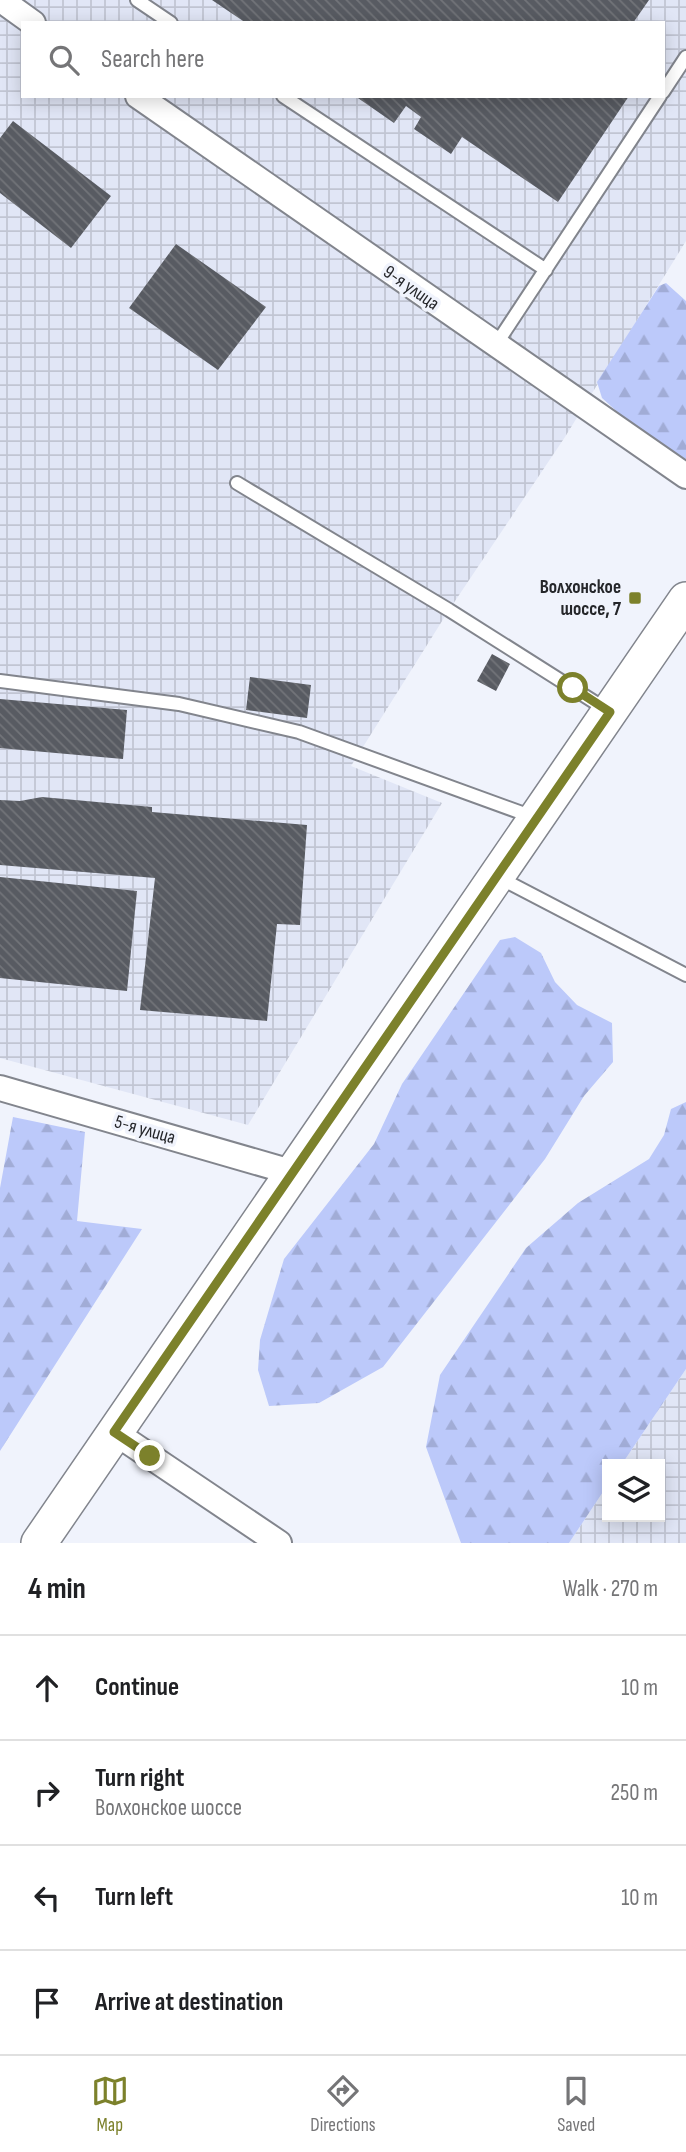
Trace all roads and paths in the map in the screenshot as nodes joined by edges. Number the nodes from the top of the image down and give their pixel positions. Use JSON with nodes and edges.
{"nodes":[{"id":1,"x":1,"y":0,"type":"edge"},
{"id":2,"x":137,"y":0,"type":"edge"},
{"id":3,"x":30,"y":21,"type":"edge"},
{"id":4,"x":168,"y":21,"type":"edge"},
{"id":5,"x":686,"y":57,"type":"edge"},
{"id":6,"x":665,"y":89,"type":"edge"},
{"id":7,"x":141,"y":98,"type":"edge"},
{"id":8,"x":286,"y":98,"type":"edge"},
{"id":9,"x":659,"y":98,"type":"edge"},
{"id":10,"x":546,"y":270,"type":"junction"},
{"id":11,"x":495,"y":346,"type":"junction"},
{"id":12,"x":686,"y":476,"type":"edge"},
{"id":13,"x":237,"y":483,"type":"dead end"},
{"id":14,"x":686,"y":600,"type":"edge"},
{"id":15,"x":0,"y":681,"type":"edge"},
{"id":16,"x":610,"y":712,"type":"junction"},
{"id":17,"x":536,"y":818,"type":"junction"},
{"id":18,"x":497,"y":877,"type":"junction"},
{"id":19,"x":686,"y":975,"type":"edge"},
{"id":20,"x":0,"y":1088,"type":"edge"},
{"id":21,"x":290,"y":1172,"type":"junction"},
{"id":22,"x":114,"y":1432,"type":"junction"},
{"id":23,"x":39,"y":1543,"type":"edge"},
{"id":24,"x":279,"y":1543,"type":"edge"}],
"edges":[{"from":1,"to":3,"type":"street"},
{"from":2,"to":4,"type":"lane"},
{"from":5,"to":6,"type":"lane"},
{"from":7,"to":11,"type":"street","name":"9-я улица"},
{"from":8,"to":10,"type":"lane"},
{"from":9,"to":10,"type":"lane"},
{"from":10,"to":11,"type":"lane"},
{"from":11,"to":12,"type":"street","name":"9-я улица"},
{"from":13,"to":16,"type":"lane"},
{"from":14,"to":16,"type":"main road"},
{"from":15,"to":17,"type":"lane"},
{"from":16,"to":17,"type":"main road"},
{"from":17,"to":18,"type":"main road"},
{"from":18,"to":19,"type":"lane"},
{"from":18,"to":21,"type":"main road"},
{"from":20,"to":21,"type":"street","name":"5-я улица"},
{"from":21,"to":22,"type":"main road"},
{"from":22,"to":23,"type":"main road"},
{"from":22,"to":24,"type":"street"}]}
